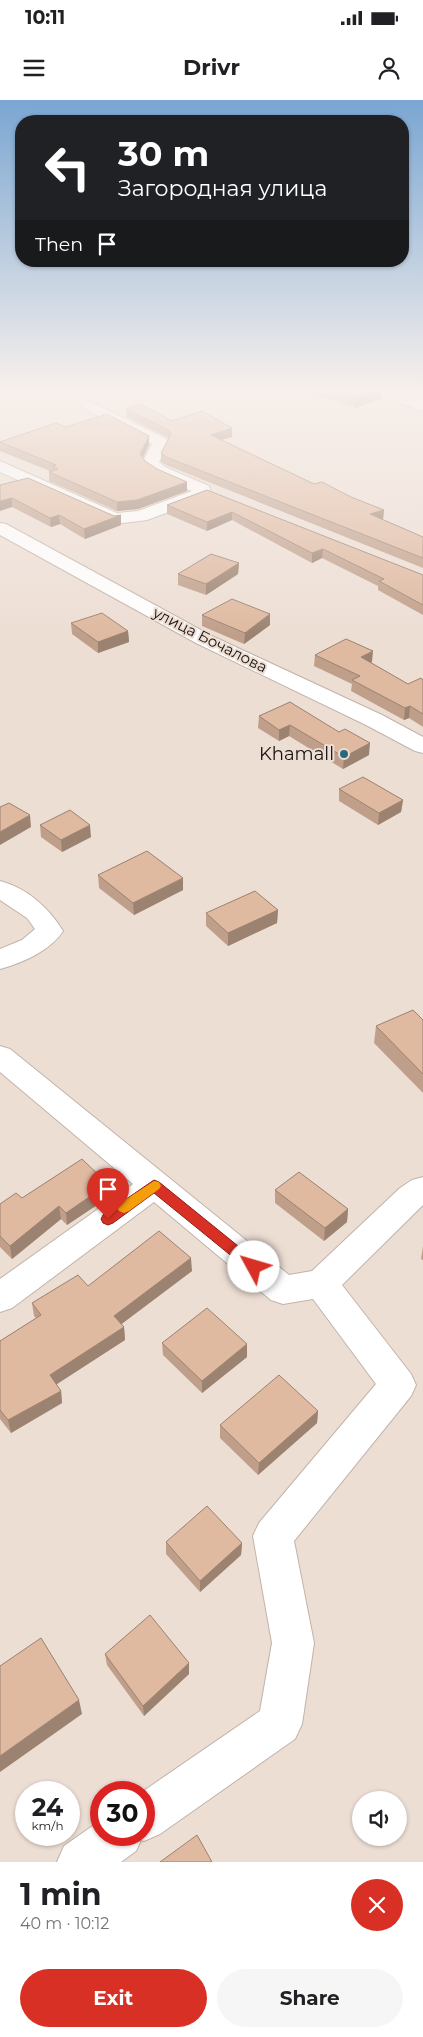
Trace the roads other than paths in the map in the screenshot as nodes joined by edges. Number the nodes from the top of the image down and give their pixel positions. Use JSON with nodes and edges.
{"nodes":[{"id":1,"x":11,"y":471,"type":"edge"},
{"id":2,"x":163,"y":471,"type":"edge"},
{"id":3,"x":0,"y":528,"type":"edge"},
{"id":4,"x":423,"y":746,"type":"edge"},
{"id":5,"x":0,"y":889,"type":"edge"},
{"id":6,"x":0,"y":960,"type":"edge"},
{"id":7,"x":0,"y":1056,"type":"edge"},
{"id":8,"x":154,"y":1186,"type":"junction"},
{"id":9,"x":423,"y":1189,"type":"edge"},
{"id":10,"x":321,"y":1284,"type":"junction"},
{"id":11,"x":0,"y":1298,"type":"edge"},
{"id":12,"x":155,"y":1810,"type":"edge"},
{"id":13,"x":104,"y":1846,"type":"edge"},
{"id":14,"x":80,"y":1862,"type":"edge"}],
"edges":[{"from":1,"to":2,"type":"street"},
{"from":3,"to":4,"type":"street","name":"улица Бочалова"},
{"from":5,"to":6,"type":"street"},
{"from":7,"to":8,"type":"street"},
{"from":8,"to":10,"type":"street"},
{"from":8,"to":11,"type":"street"},
{"from":9,"to":10,"type":"street"},
{"from":10,"to":12,"type":"street"},
{"from":13,"to":14,"type":"street"}]}
